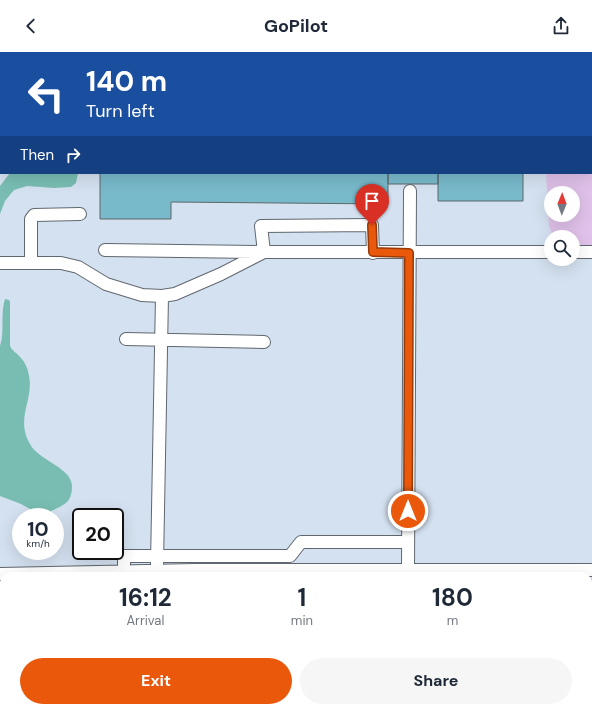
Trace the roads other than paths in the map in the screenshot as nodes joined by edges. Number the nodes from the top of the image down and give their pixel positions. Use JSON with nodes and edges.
{"nodes":[{"id":1,"x":410,"y":191,"type":"dead end"},
{"id":2,"x":80,"y":214,"type":"dead end"},
{"id":3,"x":105,"y":250,"type":"dead end"},
{"id":4,"x":264,"y":252,"type":"junction"},
{"id":5,"x":373,"y":252,"type":"junction"},
{"id":6,"x":544,"y":252,"type":"edge"},
{"id":7,"x":580,"y":252,"type":"edge"},
{"id":8,"x":592,"y":252,"type":"edge"},
{"id":9,"x":409,"y":253,"type":"junction"},
{"id":10,"x":31,"y":262,"type":"junction"},
{"id":11,"x":0,"y":263,"type":"edge"},
{"id":12,"x":162,"y":296,"type":"junction"},
{"id":13,"x":126,"y":339,"type":"dead end"},
{"id":14,"x":161,"y":340,"type":"junction"},
{"id":15,"x":264,"y":342,"type":"dead end"},
{"id":16,"x":408,"y":542,"type":"junction"},
{"id":17,"x":157,"y":556,"type":"junction"},
{"id":18,"x":195,"y":557,"type":"junction"},
{"id":19,"x":231,"y":557,"type":"junction"},
{"id":20,"x":264,"y":557,"type":"junction"},
{"id":21,"x":157,"y":570,"type":"junction"},
{"id":22,"x":195,"y":570,"type":"junction"},
{"id":23,"x":264,"y":570,"type":"junction"},
{"id":24,"x":408,"y":570,"type":"junction"},
{"id":25,"x":592,"y":570,"type":"edge"},
{"id":26,"x":124,"y":571,"type":"junction"},
{"id":27,"x":83,"y":572,"type":"edge"},
{"id":28,"x":224,"y":572,"type":"edge"},
{"id":29,"x":303,"y":572,"type":"edge"},
{"id":30,"x":351,"y":572,"type":"edge"}],
"edges":[{"from":1,"to":9,"type":"lane"},
{"from":2,"to":10,"type":"lane"},
{"from":3,"to":4,"type":"lane"},
{"from":4,"to":5,"type":"lane"},
{"from":4,"to":5,"type":"lane"},
{"from":4,"to":12,"type":"lane"},
{"from":5,"to":9,"type":"lane"},
{"from":6,"to":9,"type":"lane"},
{"from":7,"to":8,"type":"lane"},
{"from":9,"to":16,"type":"lane"},
{"from":10,"to":11,"type":"lane"},
{"from":10,"to":12,"type":"lane"},
{"from":12,"to":14,"type":"lane"},
{"from":13,"to":14,"type":"lane"},
{"from":14,"to":15,"type":"lane"},
{"from":14,"to":17,"type":"lane"},
{"from":16,"to":20,"type":"lane"},
{"from":16,"to":24,"type":"lane"},
{"from":17,"to":18,"type":"lane"},
{"from":17,"to":21,"type":"lane"},
{"from":17,"to":26,"type":"lane"},
{"from":18,"to":19,"type":"lane"},
{"from":18,"to":22,"type":"lane"},
{"from":19,"to":20,"type":"lane"},
{"from":19,"to":28,"type":"lane"},
{"from":20,"to":23,"type":"lane"},
{"from":21,"to":22,"type":"lane"},
{"from":21,"to":26,"type":"lane"},
{"from":22,"to":28,"type":"lane"},
{"from":23,"to":28,"type":"lane"},
{"from":23,"to":29,"type":"lane"},
{"from":24,"to":25,"type":"lane"},
{"from":24,"to":30,"type":"lane"},
{"from":26,"to":27,"type":"lane"}]}
